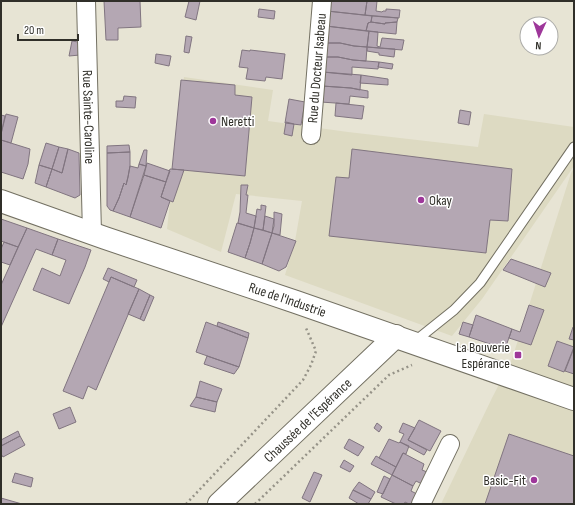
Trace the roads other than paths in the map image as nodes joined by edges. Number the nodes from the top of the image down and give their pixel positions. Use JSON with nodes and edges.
{"nodes":[{"id":1,"x":86,"y":1,"type":"edge"},
{"id":2,"x":322,"y":1,"type":"edge"},
{"id":3,"x":311,"y":135,"type":"dead end"},
{"id":4,"x":574,"y":147,"type":"edge"},
{"id":5,"x":1,"y":201,"type":"edge"},
{"id":6,"x":92,"y":233,"type":"junction"},
{"id":7,"x":405,"y":340,"type":"junction"},
{"id":8,"x":574,"y":399,"type":"edge"},
{"id":9,"x":450,"y":444,"type":"dead end"},
{"id":10,"x":218,"y":504,"type":"edge"},
{"id":11,"x":421,"y":504,"type":"edge"}],
"edges":[{"from":1,"to":6,"type":"street","name":"Rue Sainte-Caroline"},
{"from":2,"to":3,"type":"street","name":"Rue du Docteur Isabeau"},
{"from":4,"to":7,"type":"lane"},
{"from":5,"to":6,"type":"main road","name":"Rue de l'Industrie"},
{"from":6,"to":7,"type":"main road","name":"Rue de l'Industrie"},
{"from":7,"to":8,"type":"main road","name":"Rue de l'Industrie"},
{"from":7,"to":10,"type":"main road","name":"Chaussée de l'Espérance"},
{"from":9,"to":11,"type":"street"}]}
